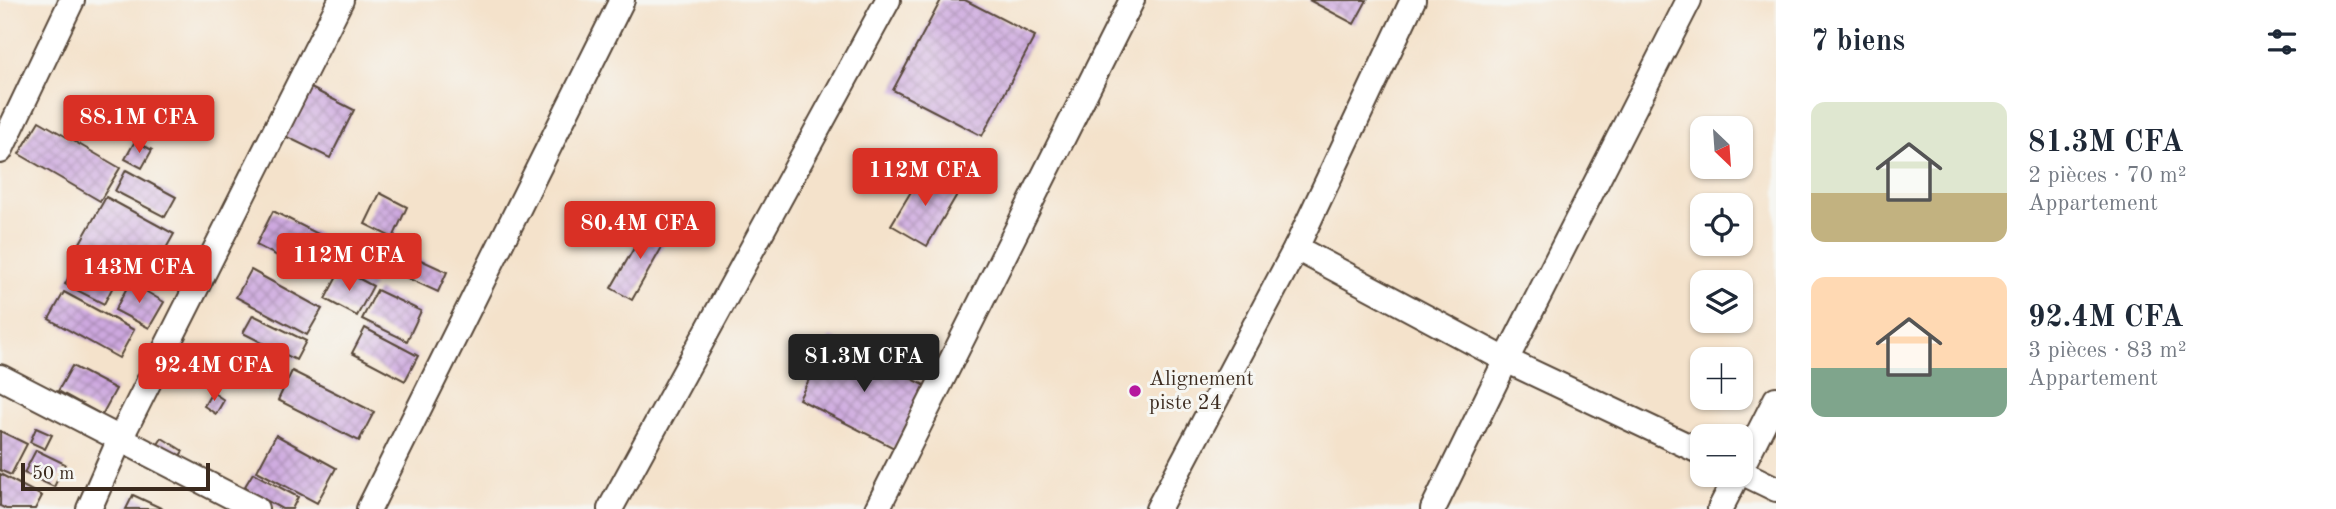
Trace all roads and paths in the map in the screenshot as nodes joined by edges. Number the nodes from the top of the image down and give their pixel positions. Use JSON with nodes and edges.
{"nodes":[{"id":1,"x":72,"y":0,"type":"edge"},
{"id":2,"x":341,"y":0,"type":"edge"},
{"id":3,"x":622,"y":0,"type":"edge"},
{"id":4,"x":888,"y":0,"type":"edge"},
{"id":5,"x":1132,"y":0,"type":"edge"},
{"id":6,"x":1413,"y":0,"type":"edge"},
{"id":7,"x":1689,"y":0,"type":"edge"},
{"id":8,"x":0,"y":151,"type":"edge"},
{"id":9,"x":1297,"y":248,"type":"junction"},
{"id":10,"x":1506,"y":360,"type":"junction"},
{"id":11,"x":0,"y":377,"type":"edge"},
{"id":12,"x":1776,"y":399,"type":"edge"},
{"id":13,"x":120,"y":439,"type":"junction"},
{"id":14,"x":1753,"y":445,"type":"edge"},
{"id":15,"x":1690,"y":447,"type":"edge"},
{"id":16,"x":1753,"y":478,"type":"edge"},
{"id":17,"x":1732,"y":487,"type":"edge"},
{"id":18,"x":1776,"y":489,"type":"edge"},
{"id":19,"x":89,"y":509,"type":"edge"},
{"id":20,"x":256,"y":509,"type":"edge"},
{"id":21,"x":369,"y":509,"type":"edge"},
{"id":22,"x":610,"y":509,"type":"edge"},
{"id":23,"x":877,"y":509,"type":"edge"},
{"id":24,"x":1158,"y":509,"type":"edge"},
{"id":25,"x":1433,"y":509,"type":"edge"},
{"id":26,"x":1720,"y":509,"type":"edge"}],
"edges":[{"from":1,"to":8,"type":"street"},
{"from":2,"to":13,"type":"street"},
{"from":3,"to":21,"type":"street"},
{"from":4,"to":22,"type":"street"},
{"from":5,"to":23,"type":"street"},
{"from":6,"to":9,"type":"street"},
{"from":7,"to":10,"type":"street"},
{"from":9,"to":10,"type":"street"},
{"from":9,"to":24,"type":"street"},
{"from":10,"to":15,"type":"street"},
{"from":10,"to":25,"type":"street"},
{"from":11,"to":13,"type":"street"},
{"from":12,"to":14,"type":"street"},
{"from":13,"to":19,"type":"street"},
{"from":13,"to":20,"type":"street"},
{"from":16,"to":18,"type":"street"},
{"from":17,"to":26,"type":"street"}]}
